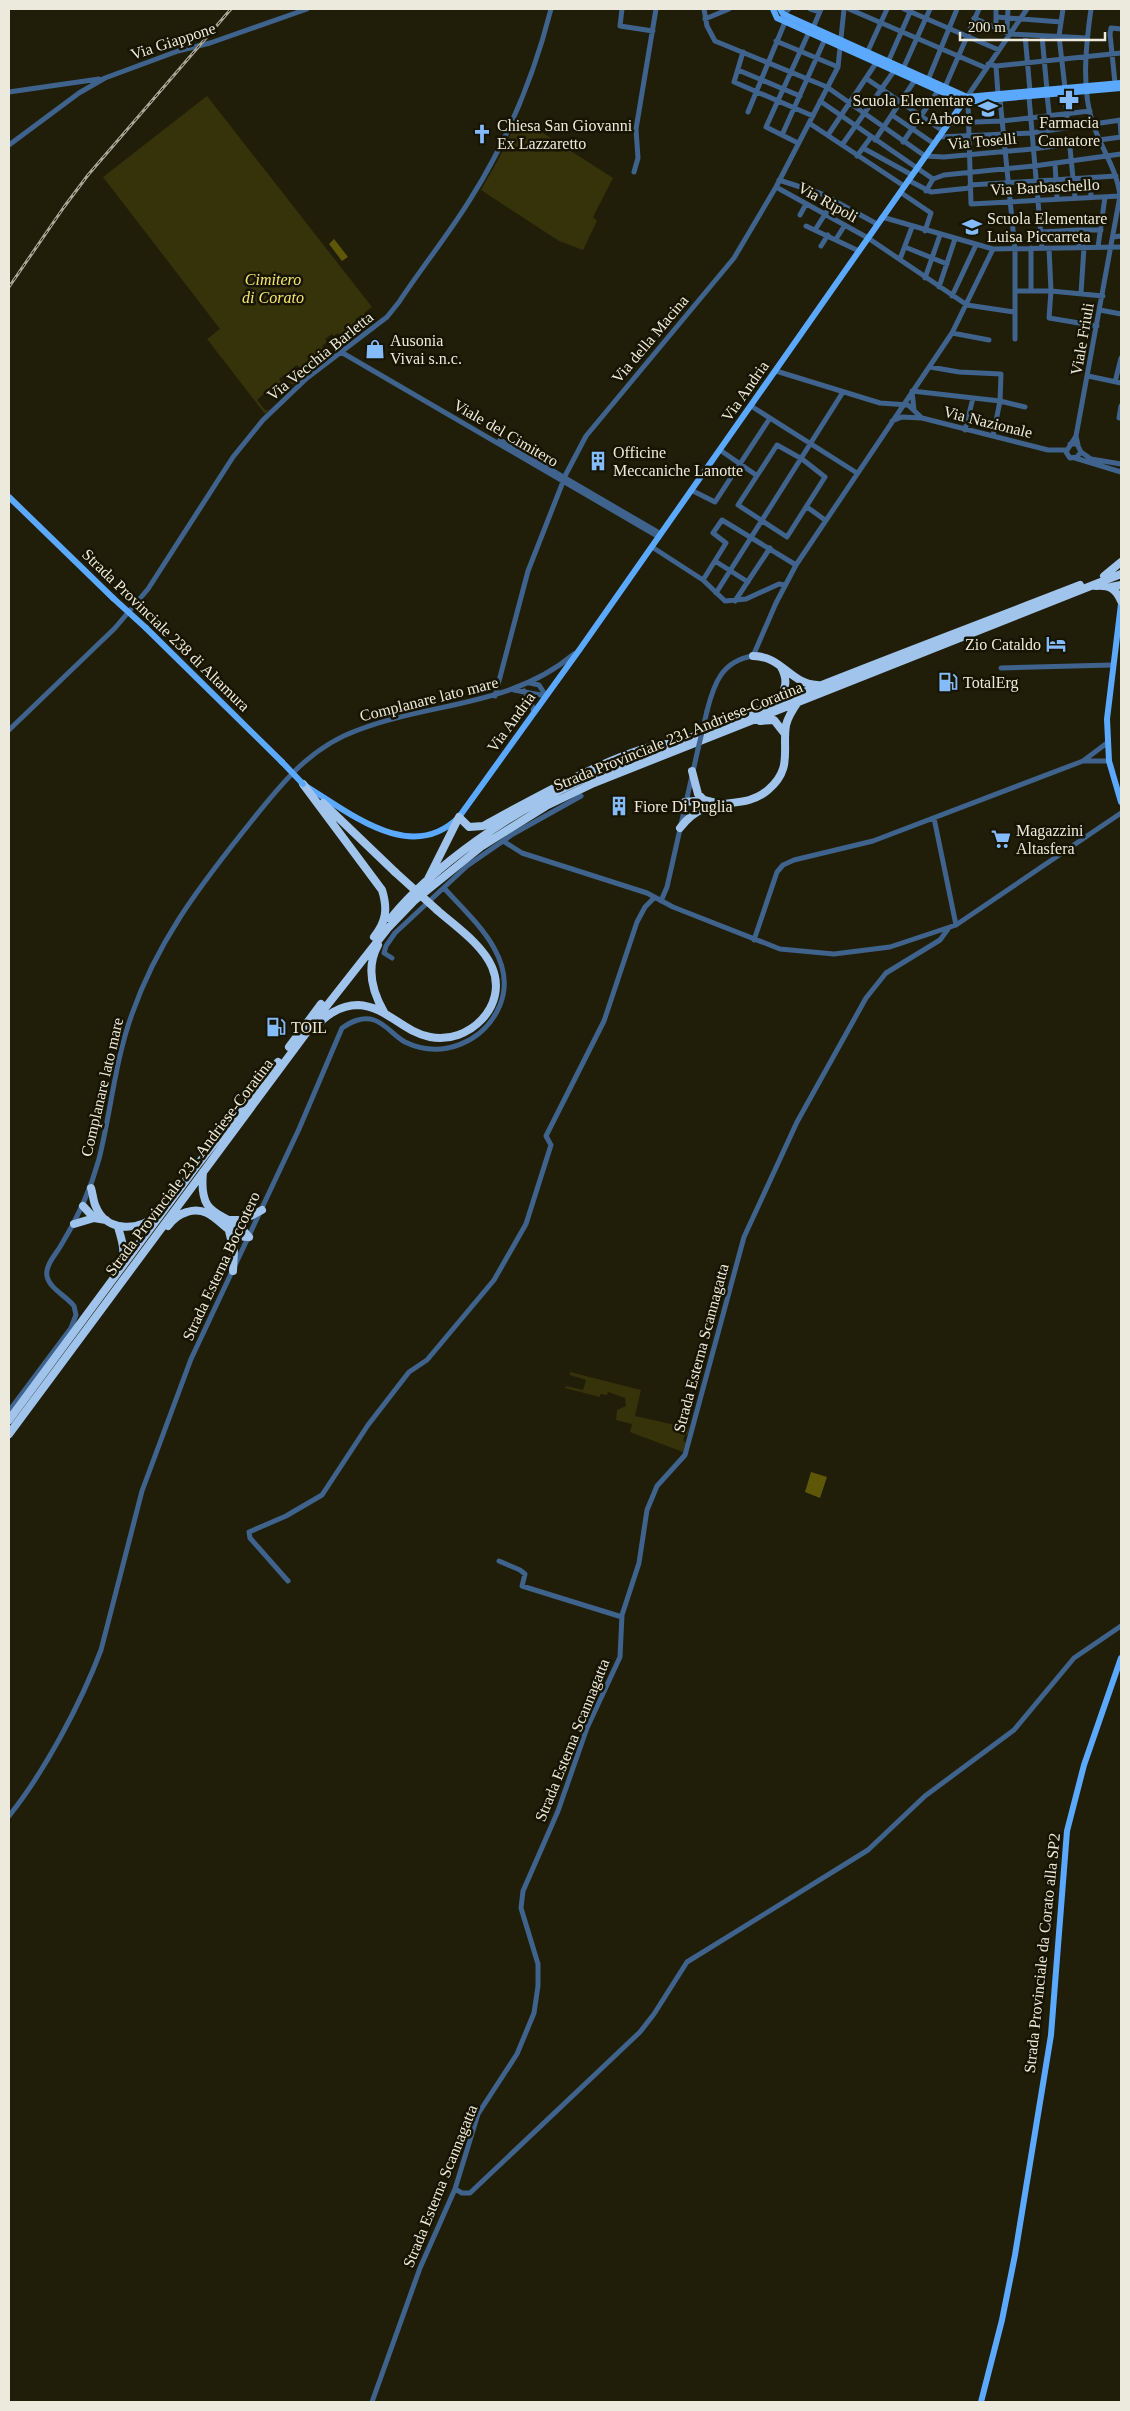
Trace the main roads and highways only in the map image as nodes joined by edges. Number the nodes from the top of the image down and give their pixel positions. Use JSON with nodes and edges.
{"nodes":[{"id":1,"x":773,"y":9,"type":"edge"},
{"id":2,"x":780,"y":14,"type":"edge"},
{"id":3,"x":811,"y":30,"type":"junction"},
{"id":4,"x":841,"y":43,"type":"junction"},
{"id":5,"x":1118,"y":83,"type":"edge"},
{"id":6,"x":1087,"y":88,"type":"junction"},
{"id":7,"x":1121,"y":88,"type":"edge"},
{"id":8,"x":942,"y":89,"type":"junction"},
{"id":9,"x":966,"y":100,"type":"junction"},
{"id":10,"x":9,"y":497,"type":"edge"},
{"id":11,"x":1121,"y":562,"type":"edge"},
{"id":12,"x":1121,"y":569,"type":"edge"},
{"id":13,"x":1121,"y":574,"type":"edge"},
{"id":14,"x":1104,"y":576,"type":"junction"},
{"id":15,"x":1092,"y":586,"type":"junction"},
{"id":16,"x":1121,"y":586,"type":"edge"},
{"id":17,"x":1111,"y":587,"type":"junction"},
{"id":18,"x":1121,"y":603,"type":"edge"},
{"id":19,"x":753,"y":656,"type":"road end"},
{"id":20,"x":781,"y":667,"type":"junction"},
{"id":21,"x":821,"y":685,"type":"junction"},
{"id":22,"x":798,"y":702,"type":"junction"},
{"id":23,"x":738,"y":717,"type":"junction"},
{"id":24,"x":746,"y":722,"type":"junction"},
{"id":25,"x":785,"y":734,"type":"junction"},
{"id":26,"x":677,"y":744,"type":"junction"},
{"id":27,"x":692,"y":770,"type":"road end"},
{"id":28,"x":303,"y":784,"type":"junction"},
{"id":29,"x":704,"y":800,"type":"junction"},
{"id":30,"x":1121,"y":802,"type":"edge"},
{"id":31,"x":718,"y":804,"type":"junction"},
{"id":32,"x":698,"y":809,"type":"junction"},
{"id":33,"x":459,"y":817,"type":"junction"},
{"id":34,"x":680,"y":828,"type":"road end"},
{"id":35,"x":425,"y":885,"type":"junction"},
{"id":36,"x":409,"y":906,"type":"junction"},
{"id":37,"x":366,"y":948,"type":"junction"},
{"id":38,"x":384,"y":1012,"type":"junction"},
{"id":39,"x":269,"y":1083,"type":"junction"},
{"id":40,"x":199,"y":1170,"type":"junction"},
{"id":41,"x":91,"y":1188,"type":"road end"},
{"id":42,"x":96,"y":1208,"type":"junction"},
{"id":43,"x":262,"y":1210,"type":"road end"},
{"id":44,"x":94,"y":1218,"type":"junction"},
{"id":45,"x":106,"y":1220,"type":"junction"},
{"id":46,"x":226,"y":1220,"type":"junction"},
{"id":47,"x":74,"y":1224,"type":"road end"},
{"id":48,"x":118,"y":1227,"type":"junction"},
{"id":49,"x":229,"y":1231,"type":"junction"},
{"id":50,"x":149,"y":1244,"type":"junction"},
{"id":51,"x":233,"y":1271,"type":"road end"},
{"id":52,"x":100,"y":1297,"type":"junction"},
{"id":53,"x":9,"y":1420,"type":"edge"},
{"id":54,"x":9,"y":1434,"type":"edge"},
{"id":55,"x":1121,"y":1658,"type":"edge"},
{"id":56,"x":981,"y":2402,"type":"edge"}],
"edges":[{"from":1,"to":2,"type":"main road"},
{"from":2,"to":3,"type":"main road"},
{"from":2,"to":3,"type":"main road"},
{"from":3,"to":4,"type":"main road"},
{"from":3,"to":4,"type":"main road"},
{"from":4,"to":8,"type":"main road"},
{"from":4,"to":8,"type":"main road"},
{"from":5,"to":6,"type":"main road"},
{"from":6,"to":7,"type":"main road"},
{"from":6,"to":9,"type":"main road"},
{"from":8,"to":9,"type":"main road"},
{"from":9,"to":33,"type":"main road","name":"Via Andria"},
{"from":10,"to":28,"type":"main road","name":"Strada Provinciale 238 di Altamura","bridge":true},
{"from":11,"to":14,"type":"highway"},
{"from":12,"to":14,"type":"highway","name":"Strada Provinciale 231 Andriese-Coratina"},
{"from":13,"to":15,"type":"highway","name":"Strada Provinciale 231 Andriese-Coratina"},
{"from":14,"to":21,"type":"highway","name":"Strada Provinciale 231 Andriese-Coratina"},
{"from":15,"to":17,"type":"highway"},
{"from":15,"to":22,"type":"highway","name":"Strada Provinciale 231 Andriese-Coratina"},
{"from":16,"to":17,"type":"highway"},
{"from":17,"to":18,"type":"highway"},
{"from":18,"to":30,"type":"main road"},
{"from":19,"to":20,"type":"highway"},
{"from":20,"to":21,"type":"highway"},
{"from":20,"to":23,"type":"highway"},
{"from":21,"to":23,"type":"highway","name":"Strada Provinciale 231 Andriese-Coratina"},
{"from":22,"to":24,"type":"highway","name":"Strada Provinciale 231 Andriese-Coratina"},
{"from":22,"to":25,"type":"highway"},
{"from":23,"to":26,"type":"highway","name":"Strada Provinciale 231 Andriese-Coratina"},
{"from":24,"to":25,"type":"highway"},
{"from":24,"to":36,"type":"highway","name":"Strada Provinciale 231 Andriese-Coratina"},
{"from":25,"to":31,"type":"highway"},
{"from":26,"to":33,"type":"highway"},
{"from":26,"to":35,"type":"highway","name":"Strada Provinciale 231 Andriese-Coratina"},
{"from":27,"to":29,"type":"highway"},
{"from":28,"to":33,"type":"main road","name":"Via Andria"},
{"from":28,"to":37,"type":"highway"},
{"from":28,"to":38,"type":"highway","bridge":true},
{"from":29,"to":31,"type":"highway"},
{"from":29,"to":32,"type":"highway"},
{"from":31,"to":32,"type":"highway"},
{"from":32,"to":34,"type":"highway"},
{"from":33,"to":35,"type":"highway"},
{"from":35,"to":37,"type":"highway","name":"Strada Provinciale 231 Andriese-Coratina"},
{"from":36,"to":38,"type":"highway"},
{"from":36,"to":39,"type":"highway","name":"Strada Provinciale 231 Andriese-Coratina"},
{"from":37,"to":40,"type":"highway","name":"Strada Provinciale 231 Andriese-Coratina"},
{"from":38,"to":39,"type":"highway"},
{"from":39,"to":40,"type":"highway","name":"Strada Provinciale 231 Andriese-Coratina"},
{"from":40,"to":46,"type":"highway"},
{"from":40,"to":48,"type":"highway"},
{"from":40,"to":50,"type":"highway","name":"Strada Provinciale 231 Andriese-Coratina"},
{"from":40,"to":52,"type":"highway","name":"Strada Provinciale 231 Andriese-Coratina"},
{"from":41,"to":42,"type":"highway"},
{"from":42,"to":44,"type":"highway"},
{"from":42,"to":45,"type":"highway"},
{"from":43,"to":46,"type":"highway"},
{"from":44,"to":45,"type":"highway"},
{"from":44,"to":47,"type":"highway"},
{"from":45,"to":48,"type":"highway"},
{"from":46,"to":49,"type":"highway"},
{"from":48,"to":52,"type":"highway"},
{"from":49,"to":50,"type":"highway"},
{"from":49,"to":51,"type":"highway"},
{"from":50,"to":54,"type":"highway","name":"Strada Provinciale 231 Andriese-Coratina"},
{"from":52,"to":53,"type":"highway","name":"Strada Provinciale 231 Andriese-Coratina"},
{"from":55,"to":56,"type":"main road","name":"Strada Provinciale da Corato alla SP2"}]}
